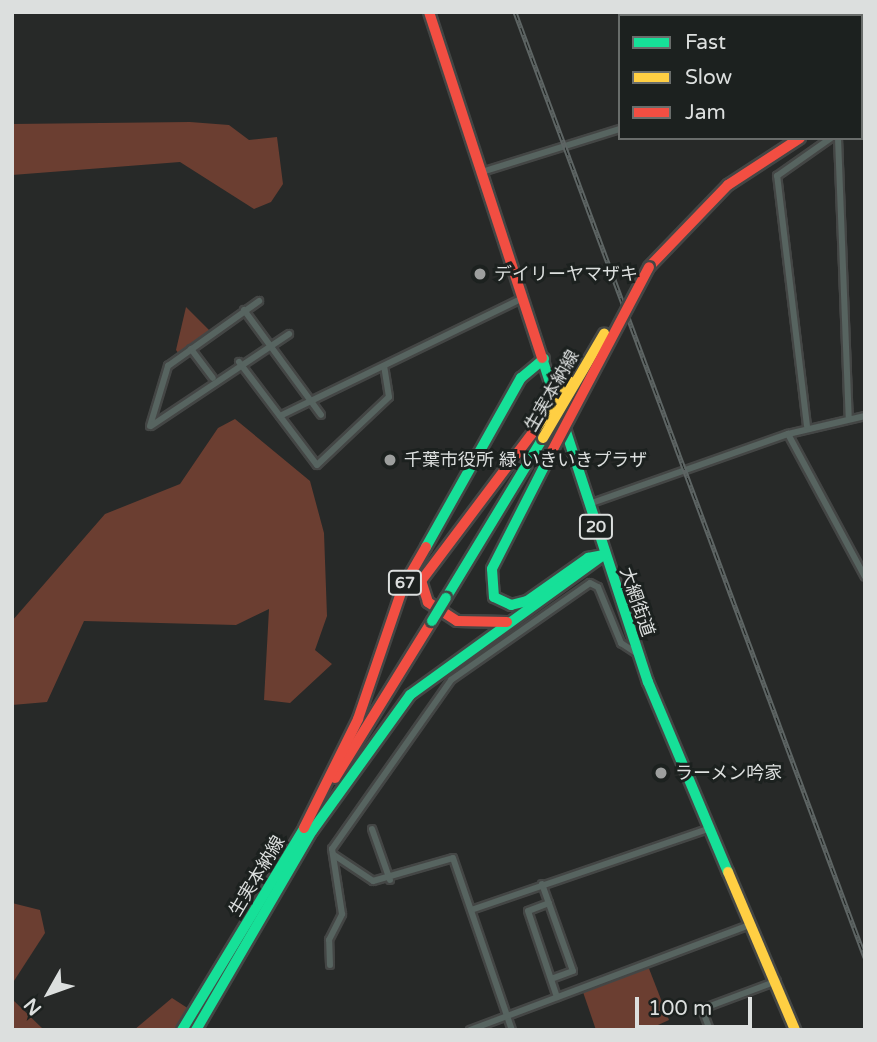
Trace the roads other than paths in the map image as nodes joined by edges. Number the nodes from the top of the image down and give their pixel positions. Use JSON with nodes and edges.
{"nodes":[{"id":1,"x":429,"y":12,"type":"edge"},
{"id":2,"x":618,"y":131,"type":"edge"},
{"id":3,"x":797,"y":140,"type":"edge"},
{"id":4,"x":828,"y":140,"type":"edge"},
{"id":5,"x":838,"y":140,"type":"edge"},
{"id":6,"x":485,"y":171,"type":"junction"},
{"id":7,"x":649,"y":267,"type":"junction"},
{"id":8,"x":525,"y":297,"type":"junction"},
{"id":9,"x":259,"y":301,"type":"dead end"},
{"id":10,"x":244,"y":310,"type":"junction"},
{"id":11,"x":289,"y":334,"type":"dead end"},
{"id":12,"x":270,"y":344,"type":"junction"},
{"id":13,"x":191,"y":349,"type":"junction"},
{"id":14,"x":592,"y":355,"type":"junction"},
{"id":15,"x":544,"y":359,"type":"junction"},
{"id":16,"x":239,"y":362,"type":"junction"},
{"id":17,"x":384,"y":367,"type":"junction"},
{"id":18,"x":213,"y":378,"type":"junction"},
{"id":19,"x":312,"y":400,"type":"junction"},
{"id":20,"x":321,"y":415,"type":"dead end"},
{"id":21,"x":280,"y":416,"type":"junction"},
{"id":22,"x":865,"y":416,"type":"edge"},
{"id":23,"x":849,"y":419,"type":"junction"},
{"id":24,"x":807,"y":426,"type":"junction"},
{"id":25,"x":788,"y":434,"type":"junction"},
{"id":26,"x":589,"y":504,"type":"junction"},
{"id":27,"x":605,"y":555,"type":"junction"},
{"id":28,"x":865,"y":577,"type":"edge"},
{"id":29,"x":510,"y":622,"type":"junction"},
{"id":30,"x":639,"y":655,"type":"junction"},
{"id":31,"x":308,"y":829,"type":"junction"},
{"id":32,"x":372,"y":829,"type":"dead end"},
{"id":33,"x":707,"y":829,"type":"junction"},
{"id":34,"x":333,"y":854,"type":"junction"},
{"id":35,"x":390,"y":880,"type":"junction"},
{"id":36,"x":542,"y":884,"type":"junction"},
{"id":37,"x":549,"y":903,"type":"junction"},
{"id":38,"x":474,"y":909,"type":"junction"},
{"id":39,"x":752,"y":924,"type":"junction"},
{"id":40,"x":330,"y":965,"type":"dead end"},
{"id":41,"x":551,"y":979,"type":"junction"},
{"id":42,"x":777,"y":981,"type":"junction"},
{"id":43,"x":557,"y":997,"type":"junction"},
{"id":44,"x":508,"y":1016,"type":"junction"},
{"id":45,"x":708,"y":1029,"type":"edge"},
{"id":46,"x":182,"y":1030,"type":"edge"},
{"id":47,"x":196,"y":1030,"type":"edge"},
{"id":48,"x":470,"y":1030,"type":"edge"},
{"id":49,"x":512,"y":1030,"type":"edge"},
{"id":50,"x":795,"y":1030,"type":"edge"}],
"edges":[{"from":1,"to":6,"type":"main road","name":"大網街道","number":"20"},
{"from":2,"to":6,"type":"street"},
{"from":3,"to":7,"type":"main road","name":"生実本納線","number":"67"},
{"from":4,"to":24,"type":"street"},
{"from":5,"to":23,"type":"street"},
{"from":6,"to":8,"type":"main road","name":"大網街道","number":"20"},
{"from":7,"to":14,"type":"main road","name":"生実本納線","number":"67","bridge":true},
{"from":7,"to":27,"type":"main road","bridge":true},
{"from":8,"to":15,"type":"main road","name":"大網街道","number":"20"},
{"from":8,"to":17,"type":"street"},
{"from":9,"to":10,"type":"street"},
{"from":10,"to":12,"type":"street"},
{"from":10,"to":13,"type":"street"},
{"from":11,"to":12,"type":"street"},
{"from":12,"to":16,"type":"street"},
{"from":12,"to":19,"type":"street"},
{"from":13,"to":18,"type":"street"},
{"from":13,"to":18,"type":"street"},
{"from":14,"to":29,"type":"main road","number":"67","bridge":true},
{"from":14,"to":31,"type":"main road","name":"生実本納線","number":"67","bridge":true},
{"from":15,"to":26,"type":"main road","name":"大網街道","number":"20"},
{"from":15,"to":31,"type":"main road","number":"67"},
{"from":16,"to":18,"type":"street"},
{"from":16,"to":21,"type":"street"},
{"from":17,"to":19,"type":"street"},
{"from":17,"to":21,"type":"street"},
{"from":19,"to":20,"type":"street"},
{"from":19,"to":21,"type":"street"},
{"from":22,"to":23,"type":"street"},
{"from":23,"to":24,"type":"street"},
{"from":24,"to":25,"type":"street"},
{"from":25,"to":26,"type":"street"},
{"from":25,"to":28,"type":"street"},
{"from":26,"to":27,"type":"main road","name":"大網街道","number":"20"},
{"from":27,"to":29,"type":"main road","number":"67"},
{"from":27,"to":30,"type":"main road","name":"大網街道","number":"20"},
{"from":29,"to":31,"type":"main road","number":"67"},
{"from":30,"to":33,"type":"main road","name":"大網街道","number":"20"},
{"from":30,"to":34,"type":"street"},
{"from":31,"to":46,"type":"main road","name":"生実本納線","number":"67"},
{"from":31,"to":47,"type":"main road","name":"生実本納線","number":"67"},
{"from":32,"to":35,"type":"street"},
{"from":33,"to":36,"type":"street"},
{"from":33,"to":39,"type":"main road","name":"大網街道","number":"20"},
{"from":34,"to":35,"type":"street"},
{"from":34,"to":40,"type":"street"},
{"from":35,"to":38,"type":"street"},
{"from":36,"to":37,"type":"street"},
{"from":36,"to":38,"type":"street"},
{"from":37,"to":41,"type":"street"},
{"from":37,"to":41,"type":"street"},
{"from":38,"to":44,"type":"street"},
{"from":39,"to":42,"type":"main road","name":"大網街道","number":"20"},
{"from":39,"to":43,"type":"street"},
{"from":41,"to":43,"type":"street"},
{"from":42,"to":45,"type":"street"},
{"from":42,"to":50,"type":"main road","name":"大網街道","number":"20"},
{"from":43,"to":44,"type":"street"},
{"from":44,"to":48,"type":"street"},
{"from":44,"to":49,"type":"street"}]}
